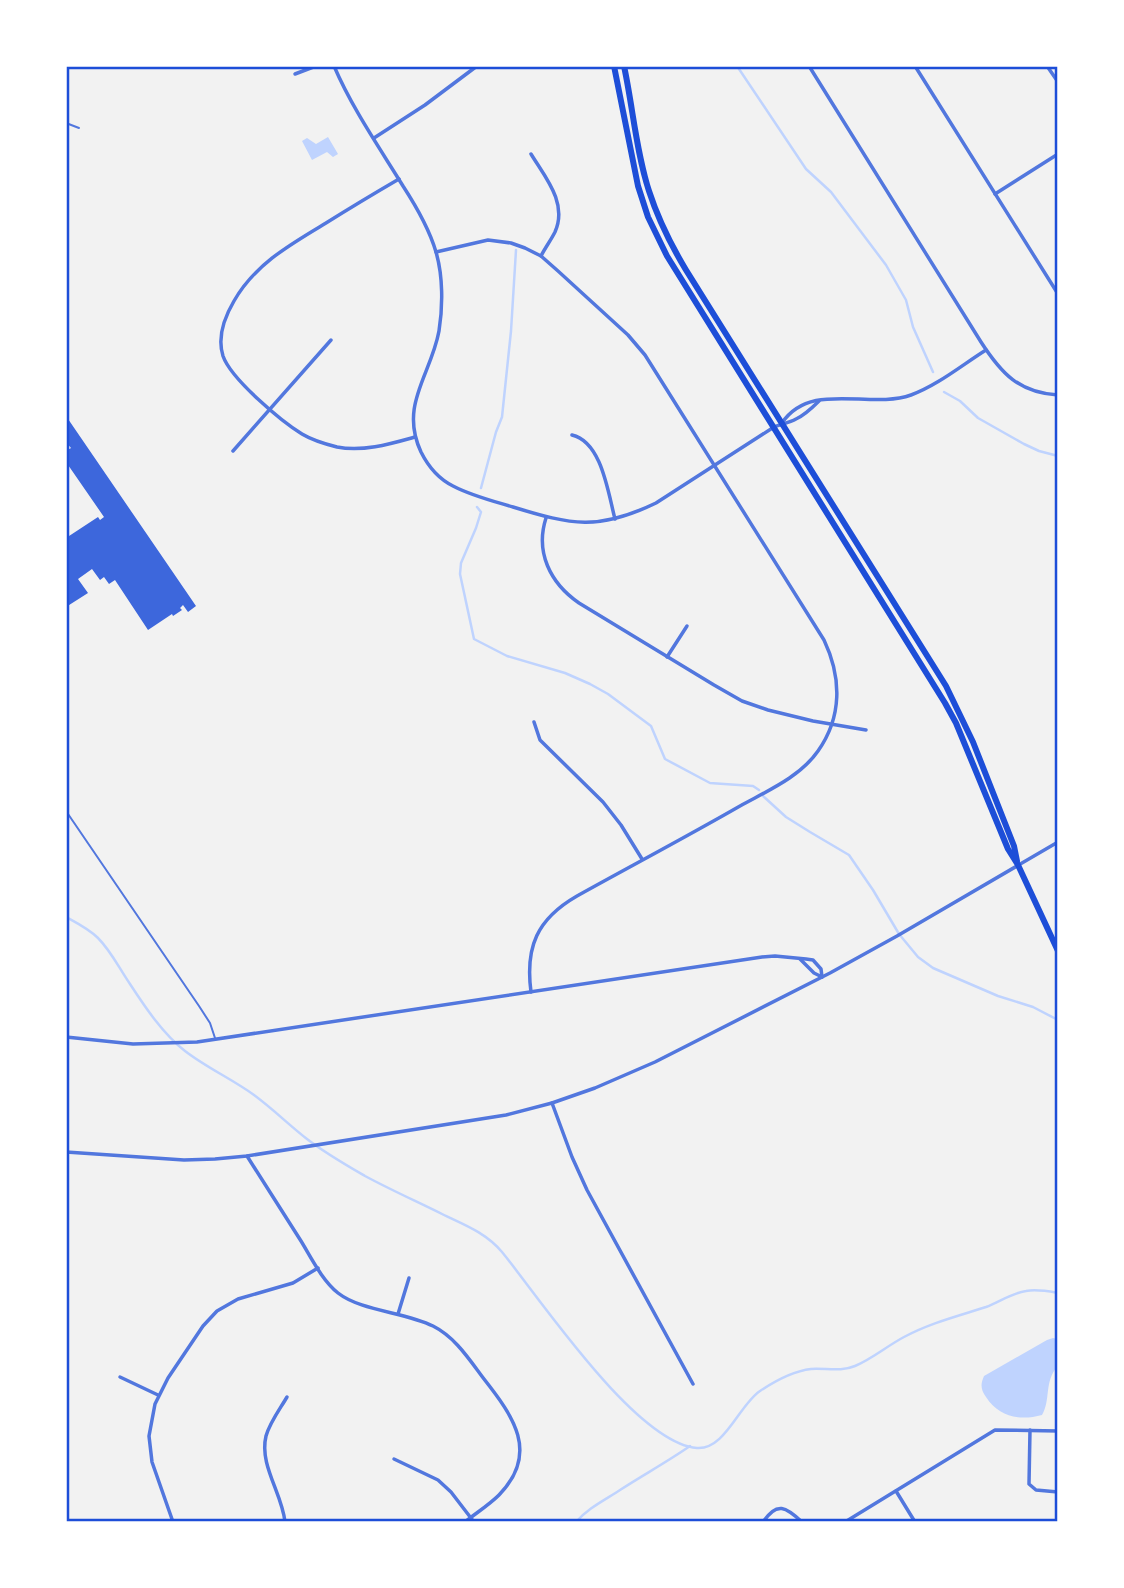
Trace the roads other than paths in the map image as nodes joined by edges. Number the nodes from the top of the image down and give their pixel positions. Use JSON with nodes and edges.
{"nodes":[{"id":1,"x":317,"y":66,"type":"edge"},
{"id":2,"x":334,"y":66,"type":"edge"},
{"id":3,"x":477,"y":66,"type":"edge"},
{"id":4,"x":614,"y":66,"type":"edge"},
{"id":5,"x":624,"y":66,"type":"edge"},
{"id":6,"x":809,"y":66,"type":"edge"},
{"id":7,"x":915,"y":66,"type":"edge"},
{"id":8,"x":1047,"y":66,"type":"edge"},
{"id":9,"x":295,"y":74,"type":"dead end"},
{"id":10,"x":1058,"y":82,"type":"edge"},
{"id":11,"x":66,"y":123,"type":"edge"},
{"id":12,"x":79,"y":128,"type":"dead end"},
{"id":13,"x":374,"y":138,"type":"junction"},
{"id":14,"x":531,"y":154,"type":"dead end"},
{"id":15,"x":1058,"y":155,"type":"edge"},
{"id":16,"x":399,"y":178,"type":"junction"},
{"id":17,"x":995,"y":194,"type":"junction"},
{"id":18,"x":436,"y":253,"type":"junction"},
{"id":19,"x":541,"y":256,"type":"junction"},
{"id":20,"x":1058,"y":294,"type":"edge"},
{"id":21,"x":331,"y":340,"type":"dead end"},
{"id":22,"x":986,"y":350,"type":"junction"},
{"id":23,"x":1058,"y":395,"type":"edge"},
{"id":24,"x":819,"y":401,"type":"junction"},
{"id":25,"x":270,"y":409,"type":"junction"},
{"id":26,"x":782,"y":423,"type":"junction"},
{"id":27,"x":774,"y":427,"type":"junction"},
{"id":28,"x":572,"y":435,"type":"dead end"},
{"id":29,"x":415,"y":437,"type":"junction"},
{"id":30,"x":233,"y":451,"type":"dead end"},
{"id":31,"x":715,"y":465,"type":"junction"},
{"id":32,"x":546,"y":518,"type":"junction"},
{"id":33,"x":615,"y":519,"type":"junction"},
{"id":34,"x":687,"y":626,"type":"dead end"},
{"id":35,"x":667,"y":657,"type":"junction"},
{"id":36,"x":534,"y":722,"type":"dead end"},
{"id":37,"x":831,"y":723,"type":"junction"},
{"id":38,"x":866,"y":730,"type":"dead end"},
{"id":39,"x":66,"y":811,"type":"edge"},
{"id":40,"x":1058,"y":842,"type":"edge"},
{"id":41,"x":642,"y":859,"type":"junction"},
{"id":42,"x":1018,"y":864,"type":"junction"},
{"id":43,"x":1058,"y":951,"type":"edge"},
{"id":44,"x":800,"y":959,"type":"junction"},
{"id":45,"x":822,"y":977,"type":"junction"},
{"id":46,"x":531,"y":992,"type":"junction"},
{"id":47,"x":66,"y":1037,"type":"edge"},
{"id":48,"x":216,"y":1040,"type":"junction"},
{"id":49,"x":552,"y":1103,"type":"junction"},
{"id":50,"x":66,"y":1152,"type":"edge"},
{"id":51,"x":247,"y":1156,"type":"junction"},
{"id":52,"x":318,"y":1268,"type":"junction"},
{"id":53,"x":409,"y":1278,"type":"dead end"},
{"id":54,"x":398,"y":1314,"type":"junction"},
{"id":55,"x":120,"y":1377,"type":"dead end"},
{"id":56,"x":693,"y":1384,"type":"dead end"},
{"id":57,"x":158,"y":1395,"type":"junction"},
{"id":58,"x":288,"y":1397,"type":"dead end"},
{"id":59,"x":1030,"y":1430,"type":"junction"},
{"id":60,"x":1058,"y":1431,"type":"edge"},
{"id":61,"x":394,"y":1459,"type":"dead end"},
{"id":62,"x":897,"y":1491,"type":"junction"},
{"id":63,"x":1058,"y":1492,"type":"edge"},
{"id":64,"x":1058,"y":1502,"type":"edge"},
{"id":65,"x":473,"y":1519,"type":"edge"},
{"id":66,"x":173,"y":1521,"type":"edge"},
{"id":67,"x":285,"y":1521,"type":"edge"},
{"id":68,"x":465,"y":1521,"type":"edge"},
{"id":69,"x":763,"y":1521,"type":"edge"},
{"id":70,"x":802,"y":1521,"type":"edge"},
{"id":71,"x":845,"y":1521,"type":"edge"},
{"id":72,"x":915,"y":1521,"type":"edge"},
{"id":73,"x":1057,"y":1521,"type":"edge"}],
"edges":[{"from":1,"to":9,"type":"street"},
{"from":2,"to":13,"type":"street"},
{"from":3,"to":13,"type":"street"},
{"from":4,"to":27,"type":"highway"},
{"from":5,"to":26,"type":"highway"},
{"from":6,"to":22,"type":"street"},
{"from":7,"to":17,"type":"street"},
{"from":8,"to":10,"type":"street"},
{"from":11,"to":12,"type":"lane"},
{"from":13,"to":16,"type":"street"},
{"from":14,"to":19,"type":"street"},
{"from":15,"to":17,"type":"street"},
{"from":16,"to":18,"type":"street"},
{"from":16,"to":25,"type":"street"},
{"from":17,"to":20,"type":"street"},
{"from":18,"to":19,"type":"street"},
{"from":18,"to":29,"type":"street"},
{"from":19,"to":31,"type":"street"},
{"from":21,"to":25,"type":"street"},
{"from":22,"to":23,"type":"street"},
{"from":22,"to":24,"type":"street"},
{"from":24,"to":26,"type":"street"},
{"from":24,"to":26,"type":"street"},
{"from":25,"to":29,"type":"street"},
{"from":25,"to":30,"type":"street"},
{"from":26,"to":27,"type":"street"},
{"from":26,"to":42,"type":"highway"},
{"from":27,"to":31,"type":"street"},
{"from":27,"to":42,"type":"highway"},
{"from":28,"to":33,"type":"street"},
{"from":29,"to":32,"type":"street"},
{"from":31,"to":33,"type":"street"},
{"from":31,"to":37,"type":"street"},
{"from":32,"to":33,"type":"street"},
{"from":32,"to":35,"type":"street"},
{"from":34,"to":35,"type":"street"},
{"from":35,"to":37,"type":"street"},
{"from":36,"to":41,"type":"street"},
{"from":37,"to":38,"type":"street"},
{"from":37,"to":41,"type":"street"},
{"from":39,"to":48,"type":"lane"},
{"from":40,"to":42,"type":"street"},
{"from":41,"to":46,"type":"street"},
{"from":42,"to":43,"type":"highway"},
{"from":42,"to":45,"type":"street"},
{"from":44,"to":45,"type":"street"},
{"from":44,"to":45,"type":"street"},
{"from":44,"to":46,"type":"street"},
{"from":45,"to":49,"type":"street"},
{"from":46,"to":48,"type":"street"},
{"from":47,"to":48,"type":"street"},
{"from":49,"to":51,"type":"street"},
{"from":49,"to":56,"type":"street"},
{"from":50,"to":51,"type":"street"},
{"from":51,"to":52,"type":"street"},
{"from":52,"to":54,"type":"street"},
{"from":52,"to":57,"type":"street"},
{"from":53,"to":54,"type":"street"},
{"from":54,"to":65,"type":"street"},
{"from":55,"to":57,"type":"street"},
{"from":57,"to":66,"type":"street"},
{"from":58,"to":67,"type":"street"},
{"from":59,"to":60,"type":"street"},
{"from":59,"to":62,"type":"street"},
{"from":59,"to":63,"type":"street"},
{"from":61,"to":65,"type":"street"},
{"from":62,"to":71,"type":"street"},
{"from":62,"to":72,"type":"street"},
{"from":64,"to":73,"type":"street"},
{"from":65,"to":68,"type":"street"},
{"from":69,"to":70,"type":"street"}]}
